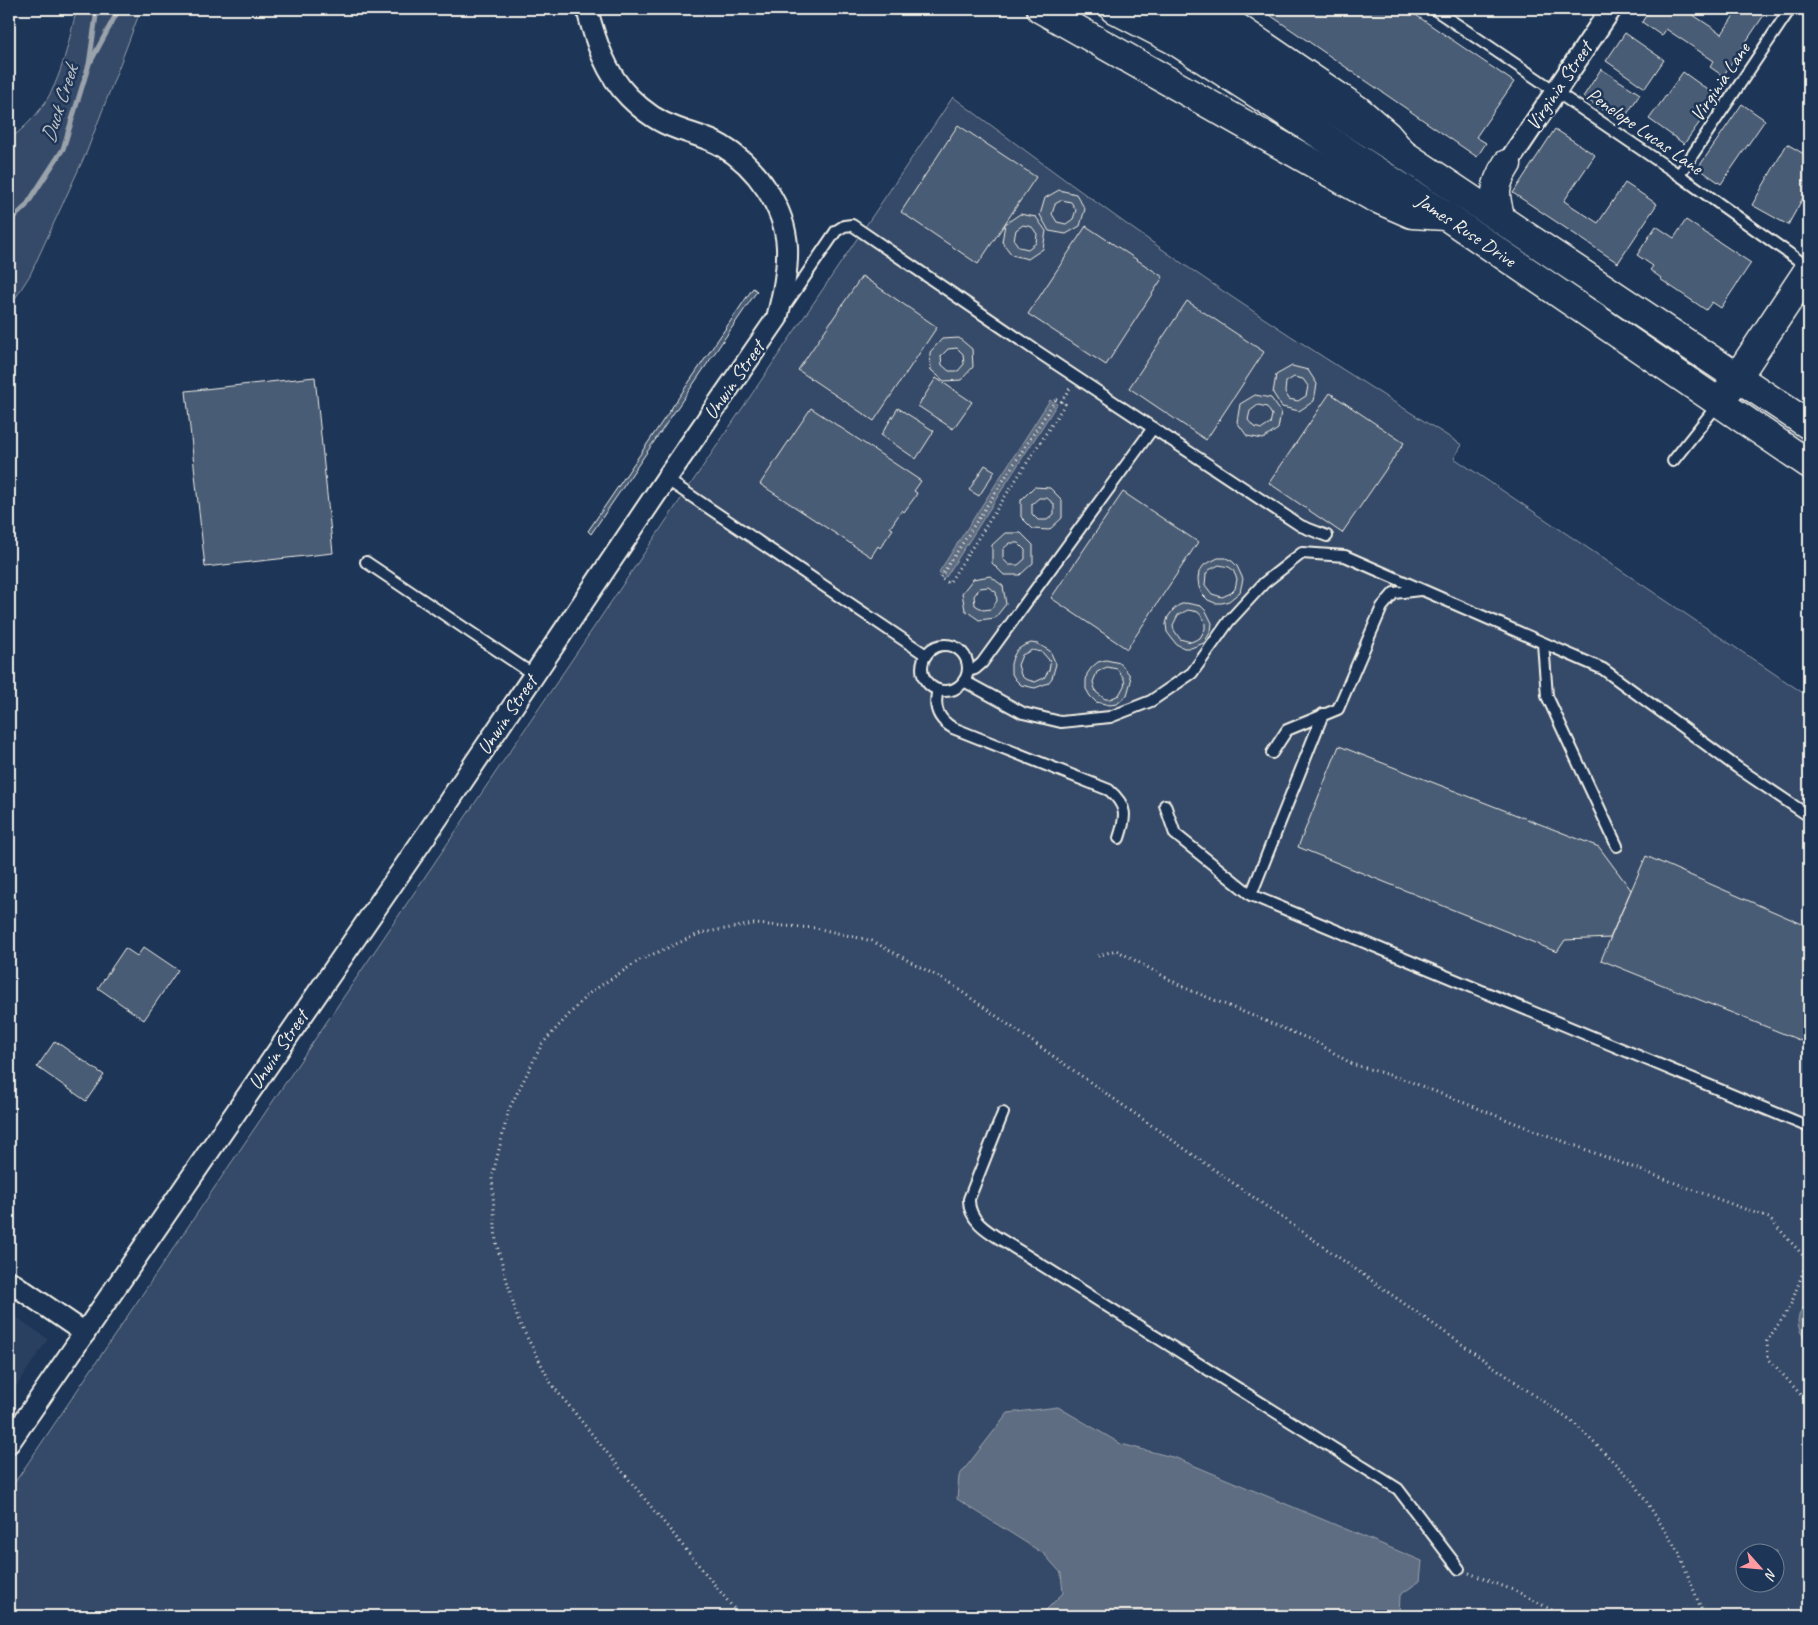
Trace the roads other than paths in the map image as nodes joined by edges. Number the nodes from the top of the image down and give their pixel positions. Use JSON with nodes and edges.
{"nodes":[{"id":1,"x":587,"y":9,"type":"edge"},
{"id":2,"x":1041,"y":9,"type":"edge"},
{"id":3,"x":1114,"y":9,"type":"edge"},
{"id":4,"x":1170,"y":9,"type":"edge"},
{"id":5,"x":1210,"y":9,"type":"edge"},
{"id":6,"x":1434,"y":9,"type":"edge"},
{"id":7,"x":1611,"y":9,"type":"edge"},
{"id":8,"x":1790,"y":9,"type":"edge"},
{"id":9,"x":1556,"y":91,"type":"junction"},
{"id":10,"x":1403,"y":154,"type":"junction"},
{"id":11,"x":1506,"y":164,"type":"joint"},
{"id":12,"x":1678,"y":175,"type":"junction"},
{"id":13,"x":1446,"y":216,"type":"junction"},
{"id":14,"x":1501,"y":220,"type":"junction"},
{"id":15,"x":1809,"y":269,"type":"edge"},
{"id":16,"x":777,"y":318,"type":"junction"},
{"id":17,"x":1737,"y":376,"type":"junction"},
{"id":18,"x":1720,"y":403,"type":"junction"},
{"id":19,"x":1809,"y":425,"type":"edge"},
{"id":20,"x":1153,"y":428,"type":"junction"},
{"id":21,"x":1673,"y":461,"type":"dead end"},
{"id":22,"x":1809,"y":464,"type":"edge"},
{"id":23,"x":666,"y":479,"type":"junction"},
{"id":24,"x":1327,"y":536,"type":"dead end"},
{"id":25,"x":366,"y":562,"type":"dead end"},
{"id":26,"x":1421,"y":590,"type":"junction"},
{"id":27,"x":1543,"y":643,"type":"junction"},
{"id":28,"x":926,"y":655,"type":"junction"},
{"id":29,"x":534,"y":675,"type":"junction"},
{"id":30,"x":966,"y":676,"type":"junction"},
{"id":31,"x":938,"y":690,"type":"junction"},
{"id":32,"x":1323,"y":714,"type":"junction"},
{"id":33,"x":1272,"y":753,"type":"dead end"},
{"id":34,"x":1165,"y":805,"type":"dead end"},
{"id":35,"x":1809,"y":814,"type":"edge"},
{"id":36,"x":1119,"y":838,"type":"dead end"},
{"id":37,"x":1616,"y":846,"type":"dead end"},
{"id":38,"x":1251,"y":895,"type":"junction"},
{"id":39,"x":1003,"y":1113,"type":"dead end"},
{"id":40,"x":1809,"y":1128,"type":"edge"},
{"id":41,"x":9,"y":1281,"type":"edge"},
{"id":42,"x":85,"y":1333,"type":"junction"},
{"id":43,"x":9,"y":1443,"type":"edge"},
{"id":44,"x":1459,"y":1569,"type":"road end"}],
"edges":[{"from":1,"to":16,"type":"street","name":"Unwin Street"},
{"from":2,"to":13,"type":"main road"},
{"from":3,"to":13,"type":"main road","name":"James Ruse Drive"},
{"from":4,"to":10,"type":"main road","name":"James Ruse Drive"},
{"from":5,"to":10,"type":"main road"},
{"from":6,"to":9,"type":"lane","name":"Penelope Lucas Lane"},
{"from":7,"to":9,"type":"street","name":"Virginia Street"},
{"from":8,"to":12,"type":"lane","name":"Virginia Lane"},
{"from":9,"to":11,"type":"street","name":"Virginia Street"},
{"from":9,"to":12,"type":"lane","name":"Penelope Lucas Lane"},
{"from":10,"to":14,"type":"main road","name":"James Ruse Drive"},
{"from":11,"to":14,"type":"main road"},
{"from":12,"to":15,"type":"lane","name":"Penelope Lucas Lane"},
{"from":13,"to":18,"type":"main road","name":"James Ruse Drive"},
{"from":14,"to":17,"type":"main road","name":"James Ruse Drive"},
{"from":15,"to":17,"type":"main road"},
{"from":16,"to":20,"type":"lane"},
{"from":16,"to":23,"type":"street","name":"Unwin Street"},
{"from":17,"to":18,"type":"main road"},
{"from":17,"to":19,"type":"main road","name":"James Ruse Drive"},
{"from":18,"to":21,"type":"lane"},
{"from":18,"to":22,"type":"main road","name":"James Ruse Drive"},
{"from":20,"to":24,"type":"lane"},
{"from":20,"to":30,"type":"lane"},
{"from":23,"to":28,"type":"lane"},
{"from":23,"to":29,"type":"street","name":"Unwin Street"},
{"from":25,"to":29,"type":"lane"},
{"from":26,"to":27,"type":"lane"},
{"from":26,"to":30,"type":"lane"},
{"from":26,"to":32,"type":"lane"},
{"from":27,"to":35,"type":"lane"},
{"from":27,"to":37,"type":"lane"},
{"from":28,"to":30,"type":"lane"},
{"from":28,"to":31,"type":"lane"},
{"from":29,"to":42,"type":"street","name":"Unwin Street"},
{"from":30,"to":31,"type":"lane"},
{"from":31,"to":36,"type":"lane"},
{"from":32,"to":33,"type":"lane"},
{"from":32,"to":38,"type":"lane"},
{"from":34,"to":38,"type":"lane"},
{"from":38,"to":40,"type":"lane"},
{"from":39,"to":44,"type":"lane"},
{"from":41,"to":42,"type":"street"},
{"from":42,"to":43,"type":"street","name":"Unwin Street"}]}
